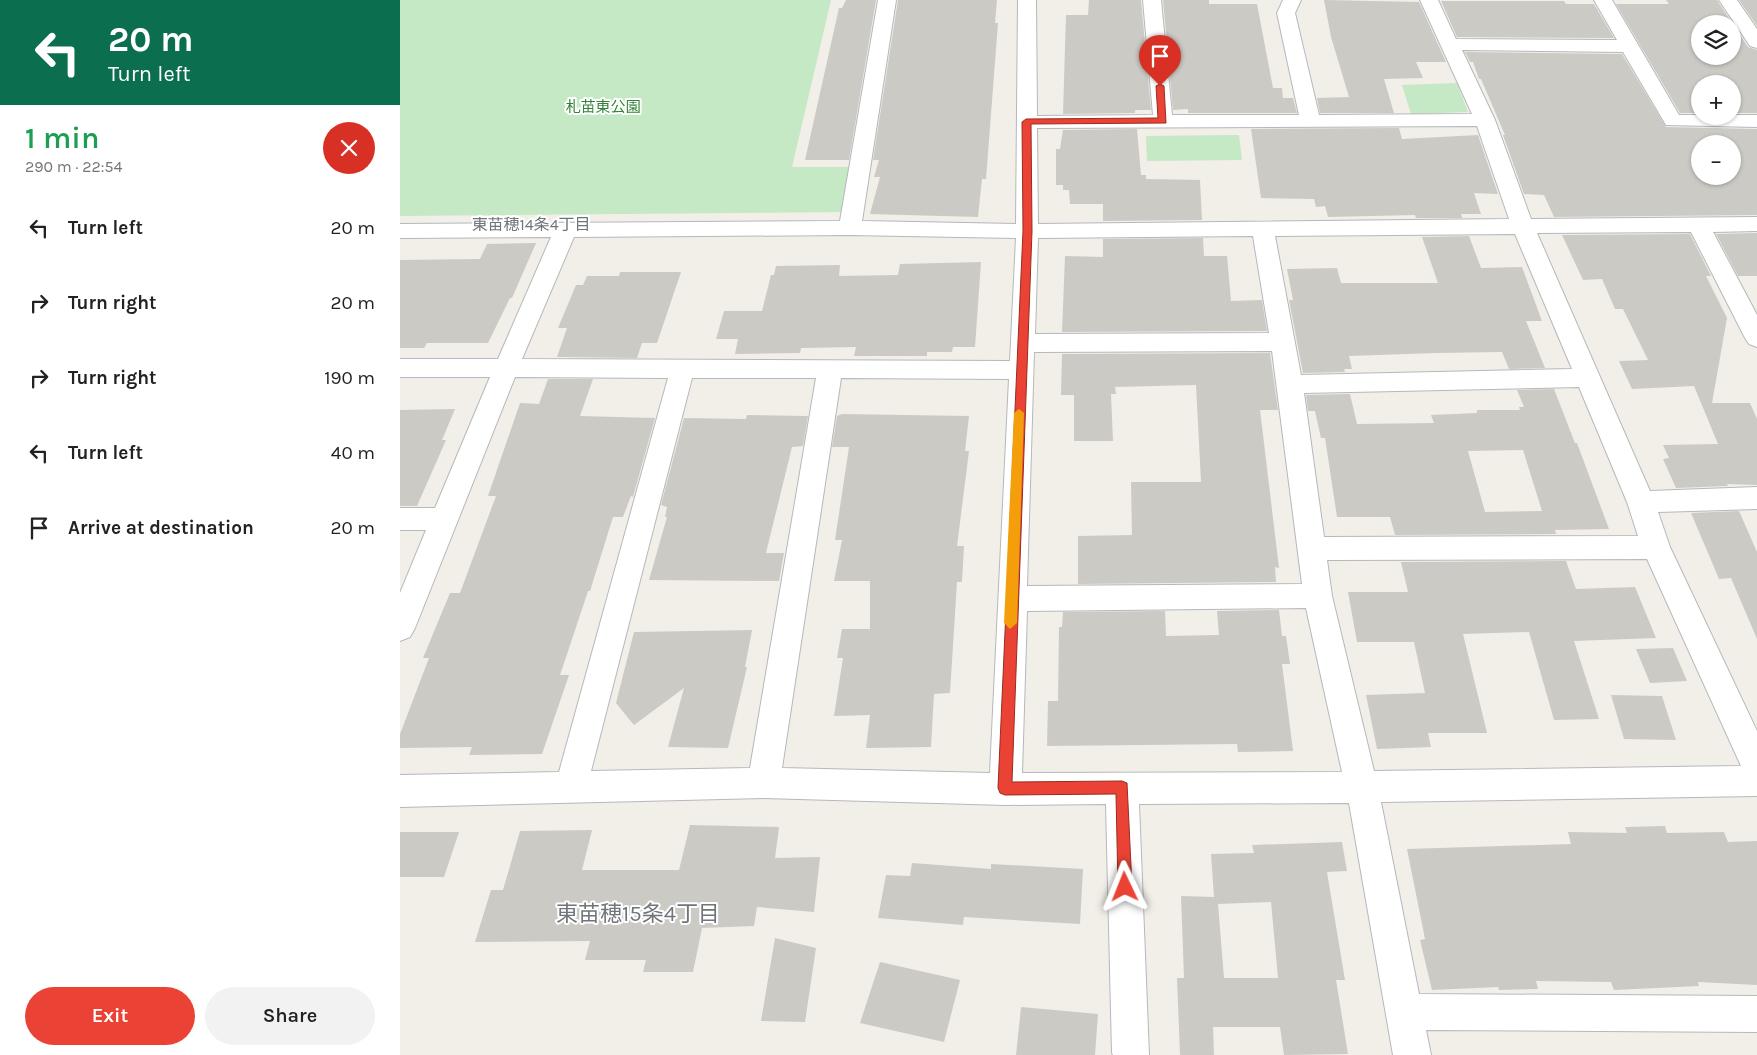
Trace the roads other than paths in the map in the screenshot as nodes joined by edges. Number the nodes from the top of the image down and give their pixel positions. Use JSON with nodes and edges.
{"nodes":[{"id":1,"x":887,"y":0,"type":"edge"},
{"id":2,"x":1027,"y":0,"type":"edge"},
{"id":3,"x":1152,"y":0,"type":"edge"},
{"id":4,"x":1292,"y":0,"type":"edge"},
{"id":5,"x":1429,"y":0,"type":"edge"},
{"id":6,"x":1604,"y":0,"type":"edge"},
{"id":7,"x":1728,"y":0,"type":"edge"},
{"id":8,"x":1757,"y":42,"type":"edge"},
{"id":9,"x":1448,"y":44,"type":"junction"},
{"id":10,"x":1630,"y":46,"type":"junction"},
{"id":11,"x":1310,"y":120,"type":"junction"},
{"id":12,"x":1485,"y":120,"type":"junction"},
{"id":13,"x":1163,"y":121,"type":"junction"},
{"id":14,"x":1757,"y":121,"type":"edge"},
{"id":15,"x":1026,"y":122,"type":"junction"},
{"id":16,"x":1698,"y":224,"type":"junction"},
{"id":17,"x":1757,"y":224,"type":"edge"},
{"id":18,"x":1522,"y":225,"type":"junction"},
{"id":19,"x":1262,"y":227,"type":"junction"},
{"id":20,"x":850,"y":228,"type":"junction"},
{"id":21,"x":566,"y":230,"type":"junction"},
{"id":22,"x":400,"y":231,"type":"edge"},
{"id":23,"x":1027,"y":231,"type":"junction"},
{"id":24,"x":1757,"y":338,"type":"edge"},
{"id":25,"x":1283,"y":342,"type":"junction"},
{"id":26,"x":1022,"y":343,"type":"junction"},
{"id":27,"x":400,"y":368,"type":"edge"},
{"id":28,"x":506,"y":368,"type":"junction"},
{"id":29,"x":830,"y":369,"type":"junction"},
{"id":30,"x":682,"y":370,"type":"junction"},
{"id":31,"x":1021,"y":370,"type":"junction"},
{"id":32,"x":1588,"y":378,"type":"junction"},
{"id":33,"x":1290,"y":384,"type":"junction"},
{"id":34,"x":1757,"y":498,"type":"edge"},
{"id":35,"x":1642,"y":502,"type":"junction"},
{"id":36,"x":400,"y":519,"type":"edge"},
{"id":37,"x":445,"y":519,"type":"junction"},
{"id":38,"x":1656,"y":547,"type":"junction"},
{"id":39,"x":1312,"y":549,"type":"junction"},
{"id":40,"x":1318,"y":596,"type":"junction"},
{"id":41,"x":1011,"y":599,"type":"junction"},
{"id":42,"x":400,"y":628,"type":"edge"},
{"id":43,"x":1757,"y":765,"type":"edge"},
{"id":44,"x":1757,"y":781,"type":"edge"},
{"id":45,"x":764,"y":783,"type":"junction"},
{"id":46,"x":571,"y":787,"type":"junction"},
{"id":47,"x":1122,"y":787,"type":"junction"},
{"id":48,"x":1362,"y":787,"type":"junction"},
{"id":49,"x":1005,"y":788,"type":"junction"},
{"id":50,"x":400,"y":791,"type":"edge"},
{"id":51,"x":1404,"y":1012,"type":"junction"},
{"id":52,"x":1757,"y":1014,"type":"edge"},
{"id":53,"x":1131,"y":1053,"type":"dead end"},
{"id":54,"x":1412,"y":1055,"type":"edge"}],
"edges":[{"from":1,"to":20,"type":"street"},
{"from":2,"to":15,"type":"street"},
{"from":3,"to":13,"type":"street"},
{"from":4,"to":11,"type":"street"},
{"from":5,"to":9,"type":"street"},
{"from":6,"to":10,"type":"street"},
{"from":7,"to":8,"type":"street"},
{"from":9,"to":10,"type":"street"},
{"from":9,"to":12,"type":"street"},
{"from":10,"to":14,"type":"street"},
{"from":11,"to":12,"type":"street"},
{"from":11,"to":13,"type":"street"},
{"from":12,"to":18,"type":"street"},
{"from":13,"to":15,"type":"street"},
{"from":15,"to":23,"type":"street"},
{"from":16,"to":17,"type":"street"},
{"from":16,"to":18,"type":"street"},
{"from":16,"to":24,"type":"street"},
{"from":18,"to":19,"type":"street"},
{"from":18,"to":32,"type":"street"},
{"from":19,"to":23,"type":"street"},
{"from":19,"to":25,"type":"street"},
{"from":20,"to":21,"type":"street"},
{"from":20,"to":23,"type":"street"},
{"from":21,"to":22,"type":"street"},
{"from":21,"to":28,"type":"street"},
{"from":23,"to":26,"type":"street"},
{"from":25,"to":26,"type":"street"},
{"from":25,"to":33,"type":"street"},
{"from":26,"to":31,"type":"street"},
{"from":27,"to":28,"type":"street"},
{"from":28,"to":30,"type":"street"},
{"from":28,"to":37,"type":"street"},
{"from":29,"to":30,"type":"street"},
{"from":29,"to":31,"type":"street"},
{"from":29,"to":45,"type":"street"},
{"from":30,"to":46,"type":"street"},
{"from":31,"to":41,"type":"street"},
{"from":32,"to":33,"type":"street"},
{"from":32,"to":35,"type":"street"},
{"from":33,"to":39,"type":"street"},
{"from":34,"to":35,"type":"street"},
{"from":35,"to":38,"type":"street"},
{"from":36,"to":37,"type":"street"},
{"from":37,"to":42,"type":"street"},
{"from":38,"to":39,"type":"street"},
{"from":38,"to":43,"type":"street"},
{"from":39,"to":40,"type":"street"},
{"from":40,"to":41,"type":"street"},
{"from":40,"to":48,"type":"street"},
{"from":41,"to":49,"type":"street"},
{"from":44,"to":48,"type":"street"},
{"from":45,"to":46,"type":"street"},
{"from":45,"to":49,"type":"street"},
{"from":46,"to":50,"type":"street"},
{"from":47,"to":48,"type":"street"},
{"from":47,"to":49,"type":"street"},
{"from":47,"to":53,"type":"street"},
{"from":48,"to":51,"type":"street"},
{"from":51,"to":52,"type":"street"},
{"from":51,"to":54,"type":"street"}]}
